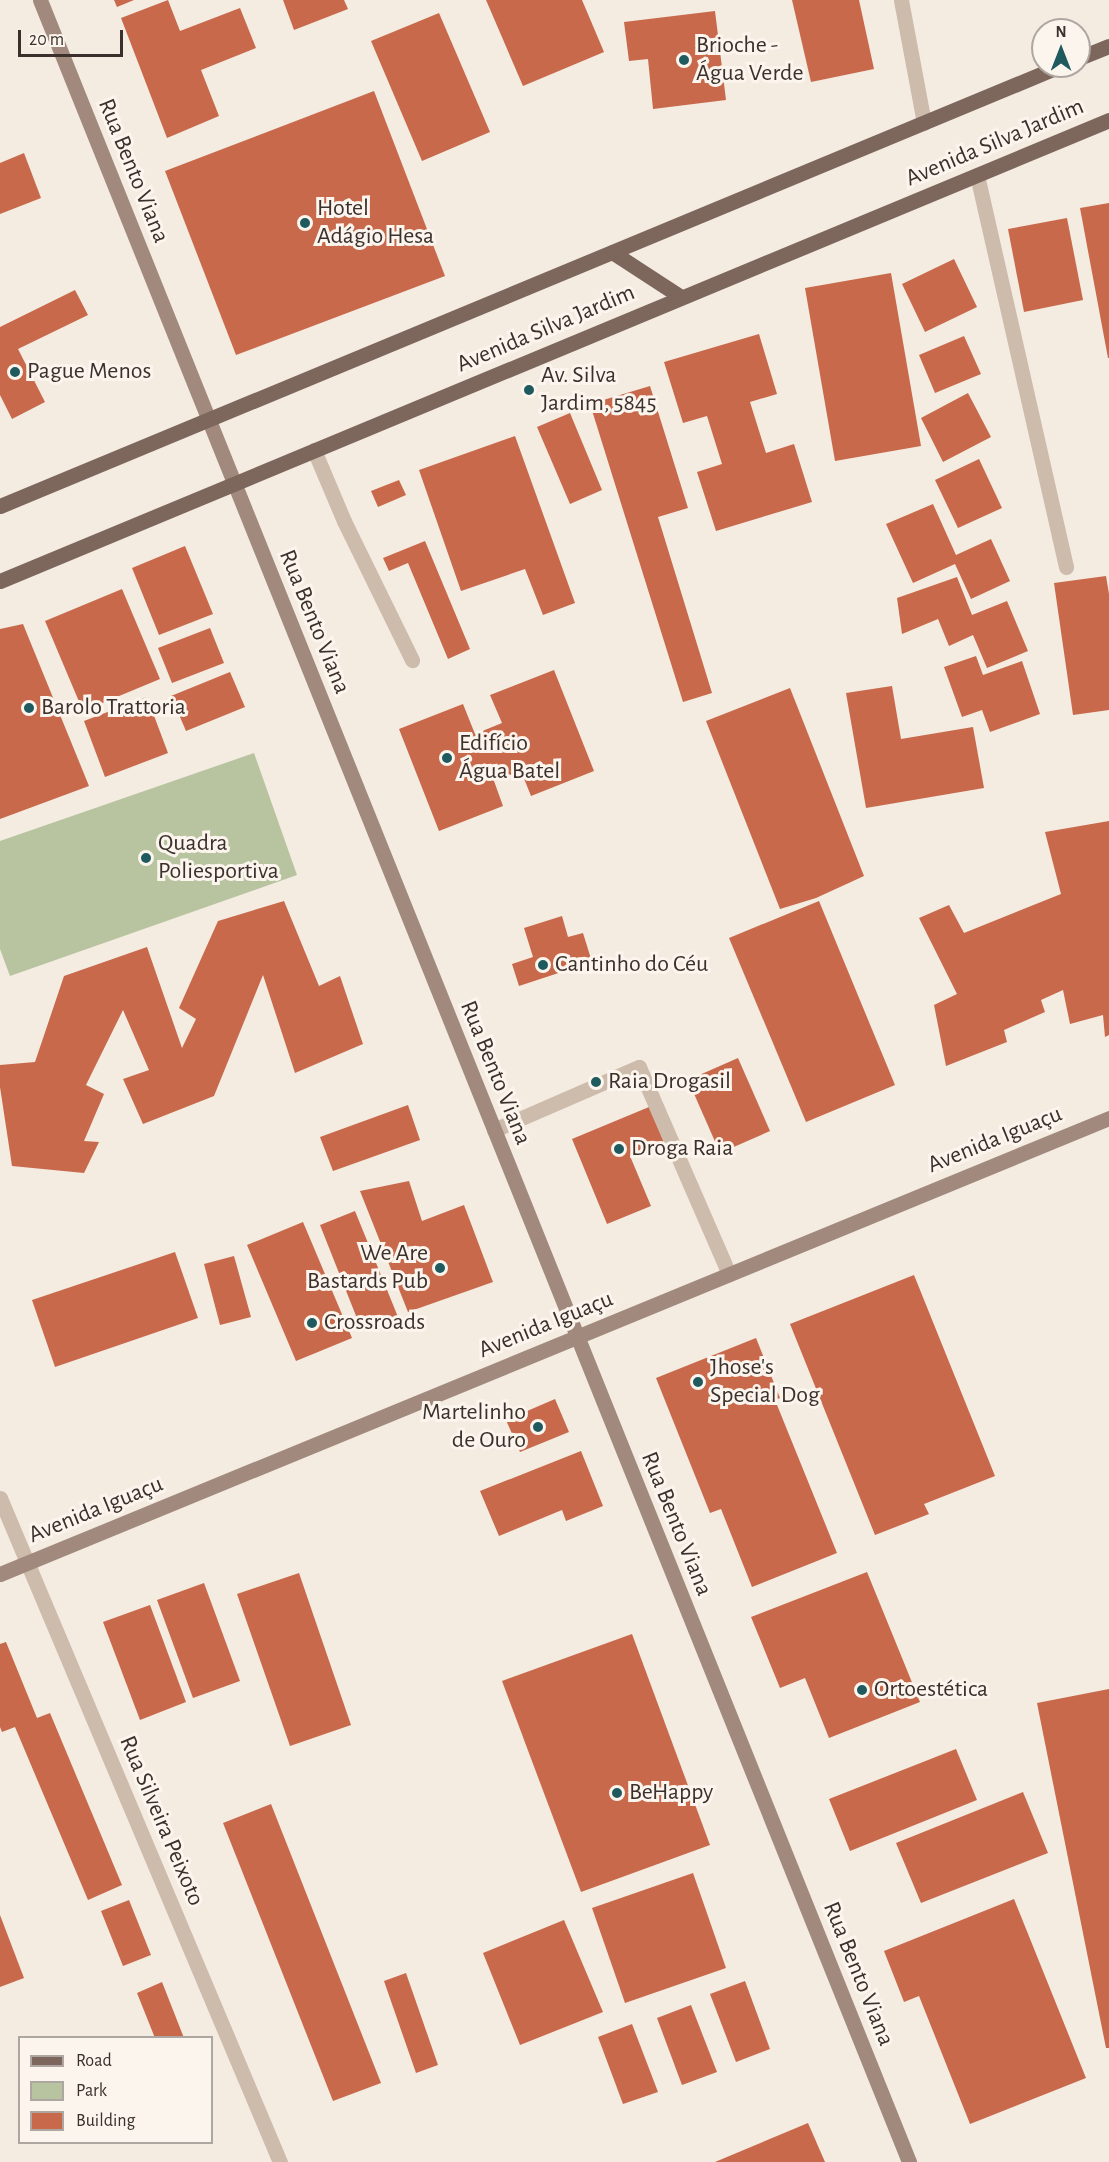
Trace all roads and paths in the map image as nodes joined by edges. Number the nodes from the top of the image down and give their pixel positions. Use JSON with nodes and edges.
{"nodes":[{"id":1,"x":40,"y":0,"type":"edge"},
{"id":2,"x":901,"y":0,"type":"edge"},
{"id":3,"x":1109,"y":46,"type":"edge"},
{"id":4,"x":1091,"y":53,"type":"edge"},
{"id":5,"x":1031,"y":78,"type":"edge"},
{"id":6,"x":1109,"y":120,"type":"edge"},
{"id":7,"x":924,"y":123,"type":"junction"},
{"id":8,"x":977,"y":175,"type":"junction"},
{"id":9,"x":612,"y":252,"type":"junction"},
{"id":10,"x":681,"y":297,"type":"junction"},
{"id":11,"x":208,"y":420,"type":"junction"},
{"id":12,"x":314,"y":450,"type":"junction"},
{"id":13,"x":234,"y":483,"type":"junction"},
{"id":14,"x":0,"y":506,"type":"edge"},
{"id":15,"x":1066,"y":567,"type":"dead end"},
{"id":16,"x":0,"y":581,"type":"edge"},
{"id":17,"x":412,"y":660,"type":"dead end"},
{"id":18,"x":1109,"y":1118,"type":"edge"},
{"id":19,"x":494,"y":1130,"type":"junction"},
{"id":20,"x":729,"y":1274,"type":"junction"},
{"id":21,"x":578,"y":1336,"type":"junction"},
{"id":22,"x":0,"y":1498,"type":"edge"},
{"id":23,"x":27,"y":1562,"type":"junction"},
{"id":24,"x":0,"y":1574,"type":"edge"},
{"id":25,"x":280,"y":2162,"type":"edge"},
{"id":26,"x":909,"y":2162,"type":"edge"}],
"edges":[{"from":1,"to":11,"type":"main road","name":"Rua Bento Viana"},
{"from":2,"to":7,"type":"street"},
{"from":3,"to":4,"type":"main road","name":"Avenida Silva Jardim"},
{"from":5,"to":7,"type":"main road","name":"Avenida Silva Jardim"},
{"from":6,"to":8,"type":"main road","name":"Avenida Silva Jardim"},
{"from":7,"to":9,"type":"main road","name":"Avenida Silva Jardim"},
{"from":8,"to":10,"type":"main road","name":"Avenida Silva Jardim"},
{"from":8,"to":15,"type":"street"},
{"from":9,"to":10,"type":"main road"},
{"from":9,"to":11,"type":"main road","name":"Avenida Silva Jardim"},
{"from":10,"to":12,"type":"main road","name":"Avenida Silva Jardim"},
{"from":11,"to":13,"type":"main road","name":"Rua Bento Viana"},
{"from":11,"to":14,"type":"main road","name":"Avenida Silva Jardim"},
{"from":12,"to":13,"type":"main road","name":"Avenida Silva Jardim"},
{"from":12,"to":17,"type":"street"},
{"from":13,"to":16,"type":"main road","name":"Avenida Silva Jardim"},
{"from":13,"to":19,"type":"main road","name":"Rua Bento Viana"},
{"from":18,"to":20,"type":"main road","name":"Avenida Iguaçu"},
{"from":19,"to":20,"type":"street"},
{"from":19,"to":21,"type":"main road","name":"Rua Bento Viana"},
{"from":20,"to":21,"type":"main road","name":"Avenida Iguaçu"},
{"from":21,"to":23,"type":"main road","name":"Avenida Iguaçu"},
{"from":21,"to":26,"type":"main road","name":"Rua Bento Viana"},
{"from":22,"to":23,"type":"street","name":"Rua Silveira Peixoto"},
{"from":23,"to":24,"type":"main road","name":"Avenida Iguaçu"},
{"from":23,"to":25,"type":"street","name":"Rua Silveira Peixoto"}]}
